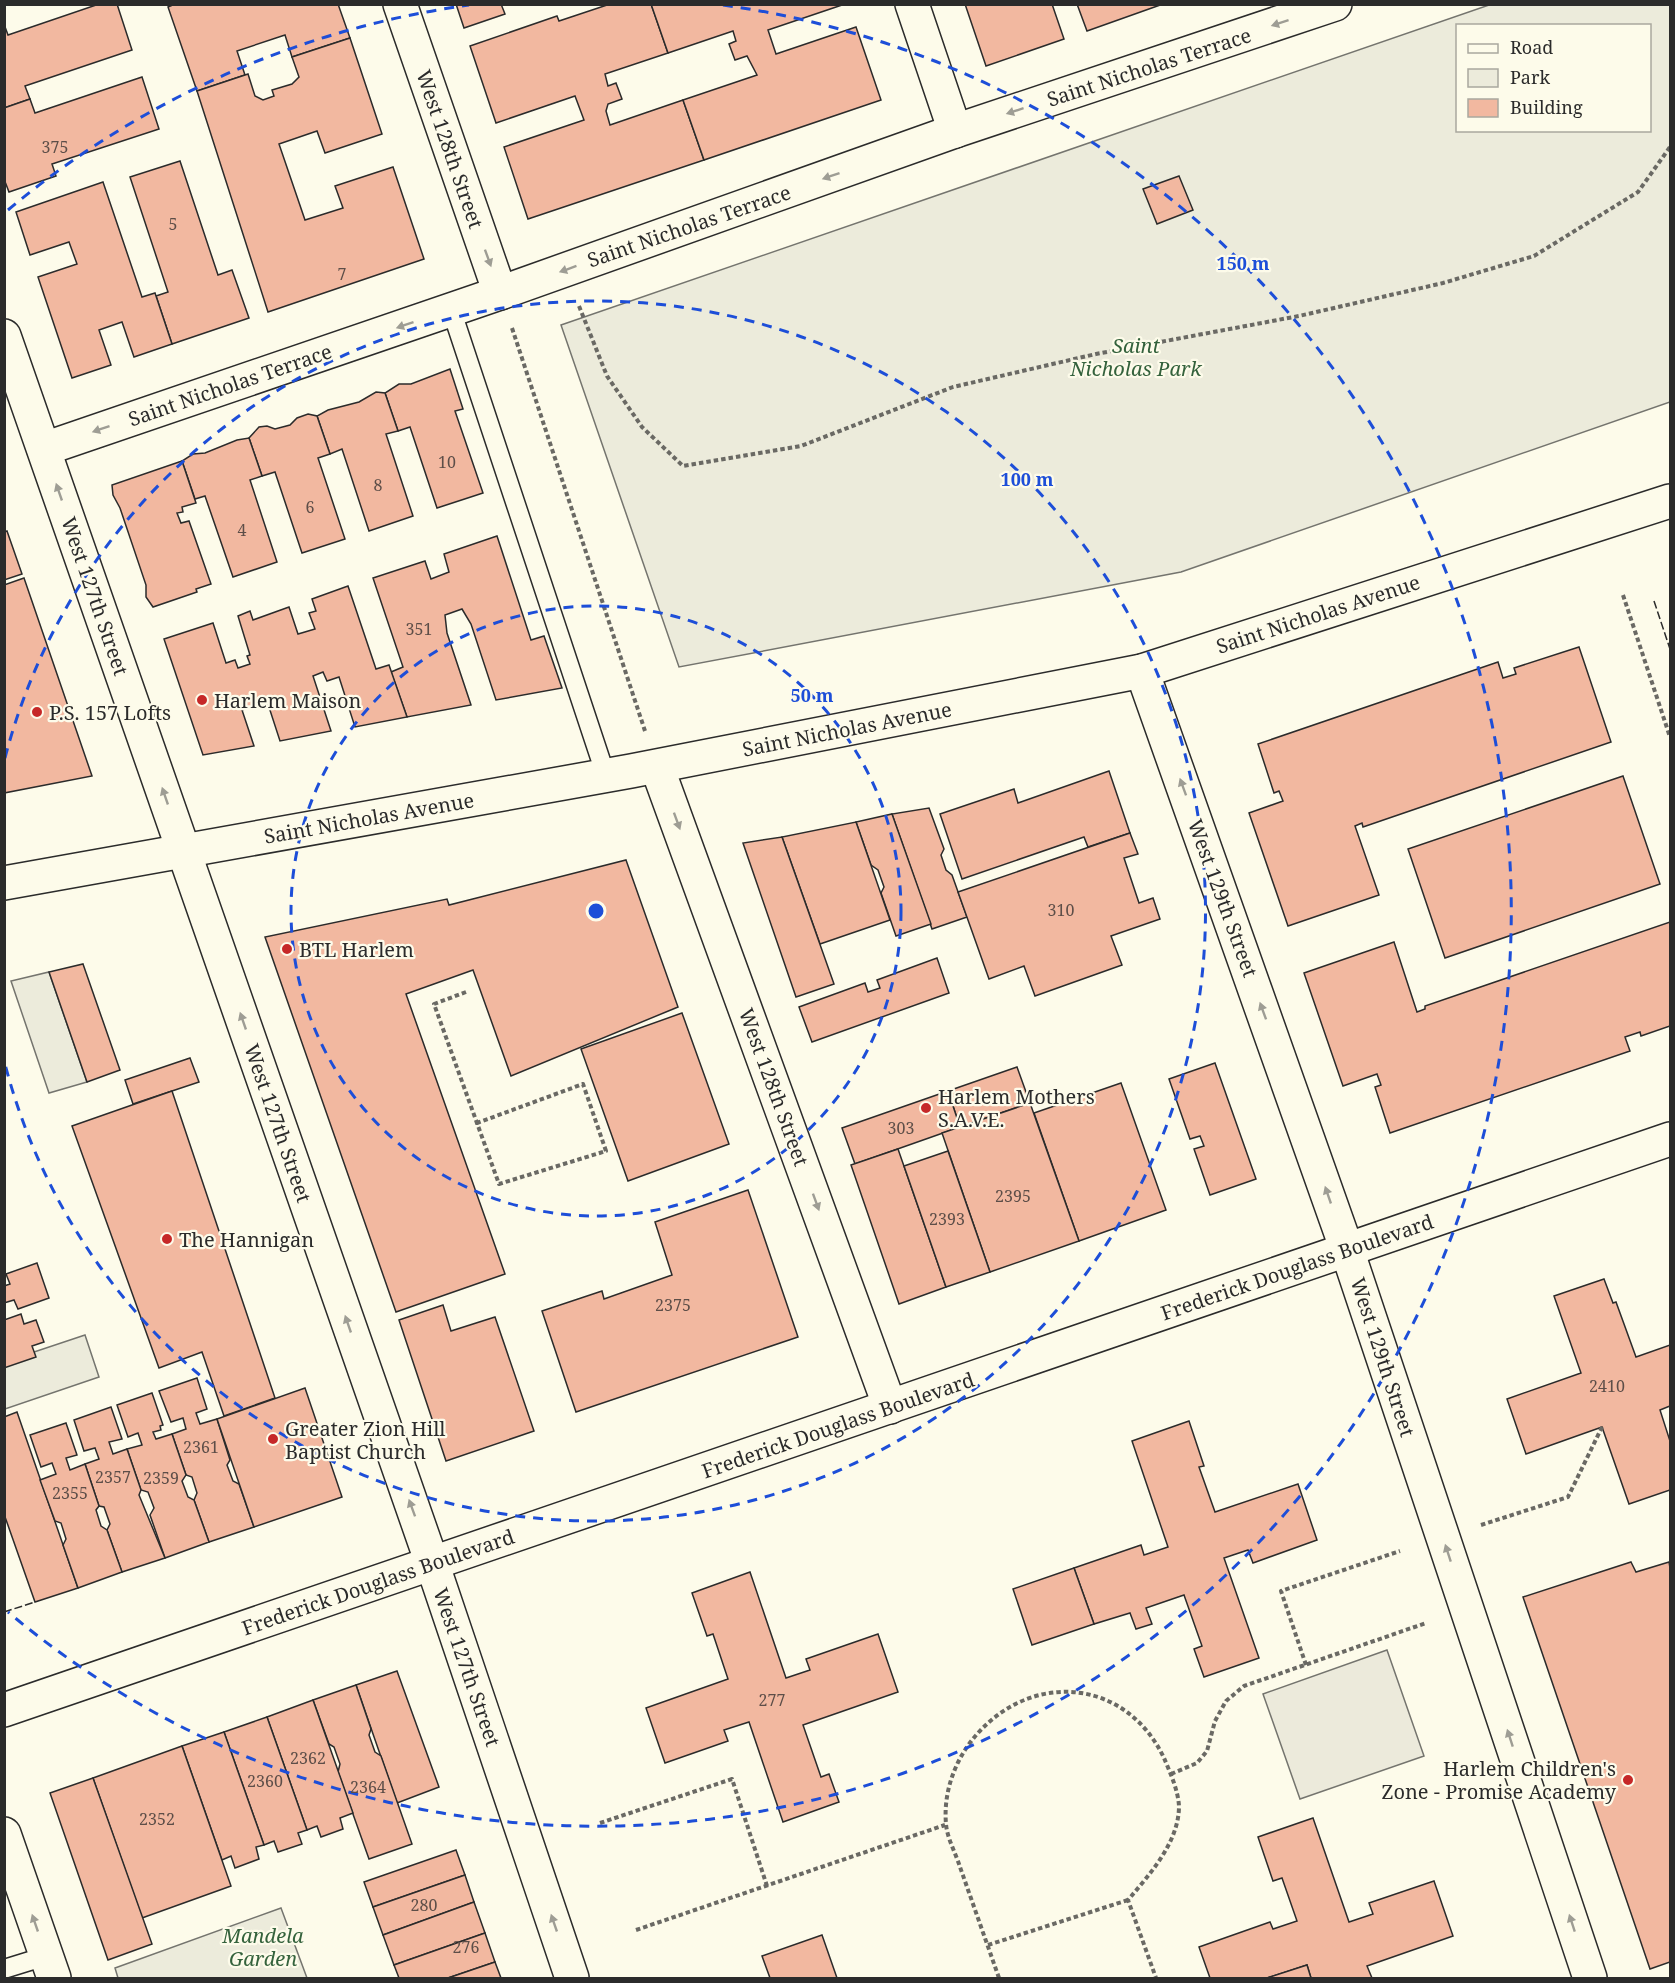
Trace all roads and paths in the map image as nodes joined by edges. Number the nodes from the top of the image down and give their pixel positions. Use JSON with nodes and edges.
{"nodes":[{"id":1,"x":399,"y":4,"type":"edge"},
{"id":2,"x":912,"y":4,"type":"edge"},
{"id":3,"x":1335,"y":4,"type":"edge"},
{"id":4,"x":955,"y":131,"type":"junction"},
{"id":5,"x":1671,"y":147,"type":"edge"},
{"id":6,"x":565,"y":269,"type":"junction"},
{"id":7,"x":500,"y":293,"type":"junction"},
{"id":8,"x":451,"y":309,"type":"junction"},
{"id":9,"x":4,"y":336,"type":"edge"},
{"id":10,"x":44,"y":449,"type":"junction"},
{"id":11,"x":1671,"y":501,"type":"edge"},
{"id":12,"x":1623,"y":595,"type":"dead end"},
{"id":13,"x":1142,"y":671,"type":"junction"},
{"id":14,"x":1671,"y":737,"type":"edge"},
{"id":15,"x":657,"y":766,"type":"junction"},
{"id":16,"x":606,"y":776,"type":"junction"},
{"id":17,"x":184,"y":851,"type":"junction"},
{"id":18,"x":4,"y":883,"type":"edge"},
{"id":19,"x":466,"y":992,"type":"dead end"},
{"id":20,"x":477,"y":1123,"type":"junction"},
{"id":21,"x":1671,"y":1138,"type":"edge"},
{"id":22,"x":1347,"y":1250,"type":"junction"},
{"id":23,"x":890,"y":1407,"type":"junction"},
{"id":24,"x":1602,"y":1427,"type":"dead end"},
{"id":25,"x":1481,"y":1525,"type":"dead end"},
{"id":26,"x":1400,"y":1551,"type":"dead end"},
{"id":27,"x":432,"y":1563,"type":"junction"},
{"id":28,"x":1426,"y":1623,"type":"dead end"},
{"id":29,"x":1306,"y":1665,"type":"junction"},
{"id":30,"x":4,"y":1710,"type":"edge"},
{"id":31,"x":1171,"y":1774,"type":"junction"},
{"id":32,"x":600,"y":1823,"type":"dead end"},
{"id":33,"x":945,"y":1825,"type":"junction"},
{"id":34,"x":4,"y":1834,"type":"edge"},
{"id":35,"x":767,"y":1886,"type":"junction"},
{"id":36,"x":1128,"y":1900,"type":"junction"},
{"id":37,"x":636,"y":1930,"type":"dead end"},
{"id":38,"x":988,"y":1945,"type":"junction"},
{"id":39,"x":50,"y":1967,"type":"edge"},
{"id":40,"x":4,"y":1969,"type":"edge"},
{"id":41,"x":572,"y":1978,"type":"edge"},
{"id":42,"x":999,"y":1978,"type":"edge"},
{"id":43,"x":1156,"y":1978,"type":"edge"},
{"id":44,"x":1590,"y":1978,"type":"edge"}],
"edges":[{"from":1,"to":7,"type":"street","name":"West 128th Street","one_way":true},
{"from":2,"to":4,"type":"street"},
{"from":3,"to":4,"type":"street","name":"Saint Nicholas Terrace","one_way":true},
{"from":4,"to":6,"type":"street","name":"Saint Nicholas Terrace","one_way":true},
{"from":5,"to":6,"type":"path"},
{"from":6,"to":7,"type":"street","name":"Saint Nicholas Terrace"},
{"from":7,"to":8,"type":"street","name":"Saint Nicholas Terrace"},
{"from":7,"to":15,"type":"path"},
{"from":8,"to":10,"type":"street","name":"Saint Nicholas Terrace","one_way":true},
{"from":8,"to":16,"type":"lane"},
{"from":9,"to":10,"type":"street","name":"West 127th Street"},
{"from":17,"to":10,"type":"street","name":"West 127th Street","one_way":true},
{"from":11,"to":13,"type":"street","name":"Saint Nicholas Avenue"},
{"from":12,"to":14,"type":"path"},
{"from":13,"to":15,"type":"street","name":"Saint Nicholas Avenue"},
{"from":22,"to":13,"type":"street","name":"West 129th Street","one_way":true},
{"from":15,"to":16,"type":"street","name":"Saint Nicholas Avenue"},
{"from":15,"to":23,"type":"street","name":"West 128th Street","one_way":true},
{"from":16,"to":17,"type":"street","name":"Saint Nicholas Avenue"},
{"from":17,"to":18,"type":"street","name":"Saint Nicholas Avenue"},
{"from":27,"to":17,"type":"street","name":"West 127th Street","one_way":true},
{"from":19,"to":20,"type":"path"},
{"from":20,"to":20,"type":"path"},
{"from":21,"to":22,"type":"street","name":"Frederick Douglass Boulevard"},
{"from":22,"to":23,"type":"street","name":"Frederick Douglass Boulevard"},
{"from":44,"to":22,"type":"street","name":"West 129th Street","one_way":true},
{"from":23,"to":27,"type":"street","name":"Frederick Douglass Boulevard"},
{"from":24,"to":25,"type":"path"},
{"from":26,"to":29,"type":"path"},
{"from":27,"to":30,"type":"street","name":"Frederick Douglass Boulevard"},
{"from":41,"to":27,"type":"street","name":"West 127th Street","one_way":true},
{"from":28,"to":29,"type":"path"},
{"from":29,"to":31,"type":"path"},
{"from":31,"to":33,"type":"path"},
{"from":31,"to":36,"type":"path"},
{"from":32,"to":35,"type":"path"},
{"from":33,"to":35,"type":"path"},
{"from":33,"to":38,"type":"path"},
{"from":39,"to":34,"type":"street","one_way":true},
{"from":35,"to":37,"type":"path"},
{"from":36,"to":38,"type":"path"},
{"from":36,"to":43,"type":"path"},
{"from":38,"to":42,"type":"path"},
{"from":39,"to":40,"type":"lane"}]}
